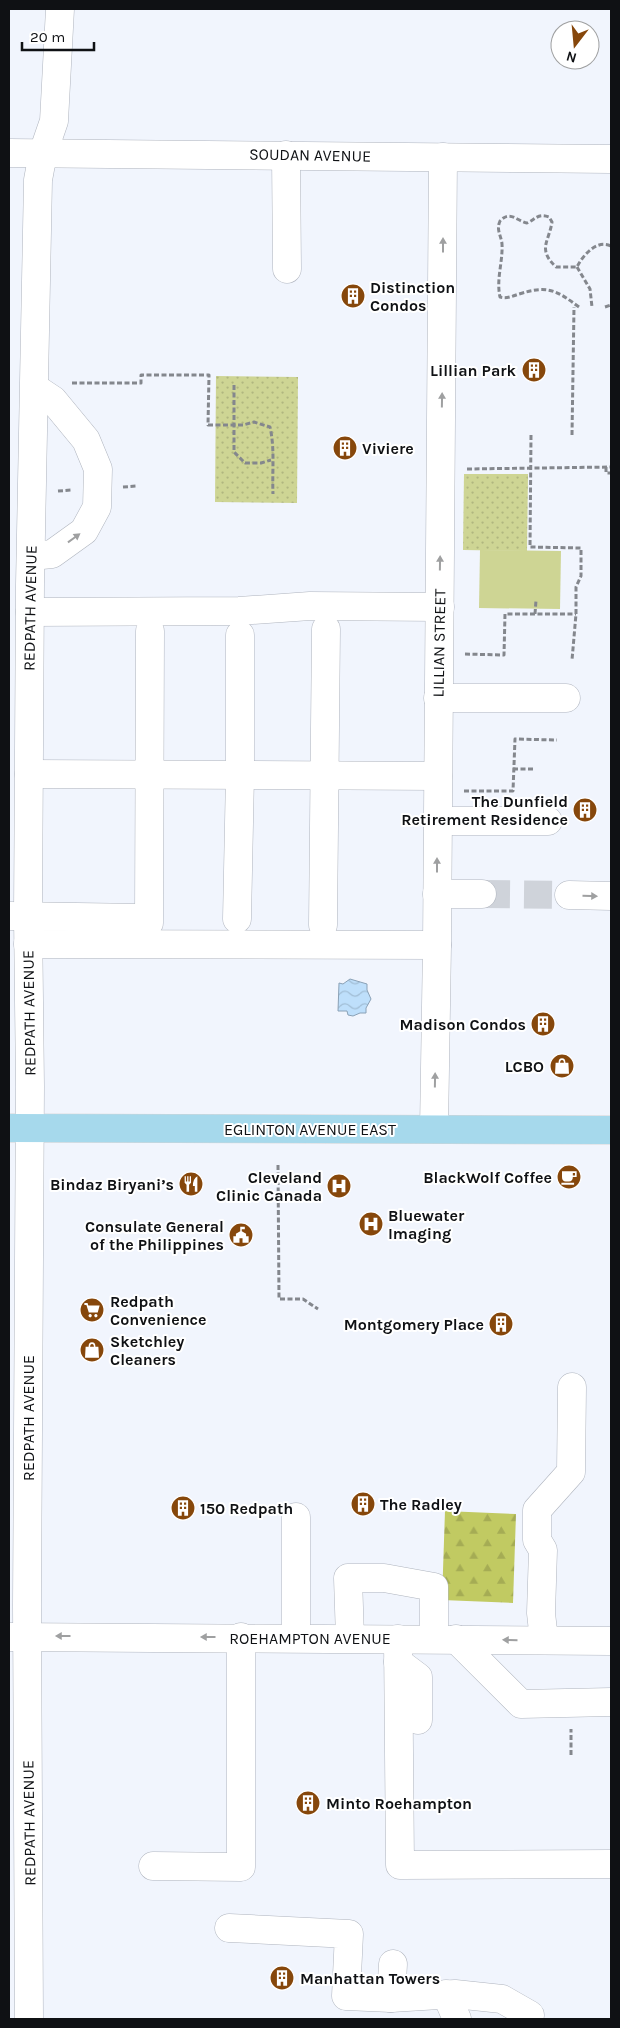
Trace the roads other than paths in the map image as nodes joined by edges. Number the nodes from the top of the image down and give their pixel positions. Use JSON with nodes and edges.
{"nodes":[{"id":1,"x":60,"y":9,"type":"edge"},
{"id":2,"x":9,"y":152,"type":"edge"},
{"id":3,"x":43,"y":153,"type":"junction"},
{"id":4,"x":286,"y":154,"type":"junction"},
{"id":5,"x":443,"y":157,"type":"junction"},
{"id":6,"x":611,"y":159,"type":"edge"},
{"id":7,"x":287,"y":269,"type":"dead end"},
{"id":8,"x":35,"y":388,"type":"junction"},
{"id":9,"x":30,"y":556,"type":"junction"},
{"id":10,"x":440,"y":607,"type":"junction"},
{"id":11,"x":23,"y":626,"type":"edge"},
{"id":12,"x":326,"y":629,"type":"dead end"},
{"id":13,"x":150,"y":631,"type":"dead end"},
{"id":14,"x":240,"y":635,"type":"dead end"},
{"id":15,"x":438,"y":698,"type":"junction"},
{"id":16,"x":566,"y":698,"type":"dead end"},
{"id":17,"x":22,"y":764,"type":"edge"},
{"id":18,"x":150,"y":775,"type":"junction"},
{"id":19,"x":240,"y":775,"type":"junction"},
{"id":20,"x":324,"y":775,"type":"junction"},
{"id":21,"x":448,"y":783,"type":"junction"},
{"id":22,"x":19,"y":803,"type":"edge"},
{"id":23,"x":437,"y":821,"type":"junction"},
{"id":24,"x":548,"y":821,"type":"dead end"},
{"id":25,"x":437,"y":894,"type":"junction"},
{"id":26,"x":482,"y":894,"type":"tunnel mouth"},
{"id":27,"x":569,"y":895,"type":"tunnel mouth"},
{"id":28,"x":611,"y":896,"type":"edge"},
{"id":29,"x":20,"y":897,"type":"edge"},
{"id":30,"x":117,"y":899,"type":"dead end"},
{"id":31,"x":236,"y":919,"type":"dead end"},
{"id":32,"x":323,"y":925,"type":"dead end"},
{"id":33,"x":28,"y":944,"type":"junction"},
{"id":34,"x":437,"y":945,"type":"junction"},
{"id":35,"x":19,"y":1128,"type":"edge"},
{"id":36,"x":434,"y":1129,"type":"junction"},
{"id":37,"x":611,"y":1130,"type":"edge"},
{"id":38,"x":572,"y":1387,"type":"dead end"},
{"id":39,"x":296,"y":1517,"type":"dead end"},
{"id":40,"x":18,"y":1637,"type":"edge"},
{"id":41,"x":242,"y":1637,"type":"junction"},
{"id":42,"x":296,"y":1638,"type":"junction"},
{"id":43,"x":350,"y":1638,"type":"junction"},
{"id":44,"x":445,"y":1639,"type":"junction"},
{"id":45,"x":544,"y":1640,"type":"junction"},
{"id":46,"x":611,"y":1641,"type":"edge"},
{"id":47,"x":398,"y":1650,"type":"junction"},
{"id":48,"x":611,"y":1702,"type":"edge"},
{"id":49,"x":418,"y":1720,"type":"dead end"},
{"id":50,"x":19,"y":1826,"type":"edge"},
{"id":51,"x":611,"y":1864,"type":"edge"},
{"id":52,"x":153,"y":1866,"type":"dead end"},
{"id":53,"x":229,"y":1928,"type":"dead end"},
{"id":54,"x":19,"y":1944,"type":"edge"},
{"id":55,"x":393,"y":1964,"type":"dead end"},
{"id":56,"x":391,"y":1998,"type":"junction"},
{"id":57,"x":446,"y":2007,"type":"edge"},
{"id":58,"x":22,"y":2009,"type":"edge"},
{"id":59,"x":534,"y":2018,"type":"edge"},
{"id":60,"x":457,"y":2019,"type":"edge"}],
"edges":[{"from":1,"to":3,"type":"street","name":"REDPATH AVENUE"},
{"from":2,"to":3,"type":"street","name":"SOUDAN AVENUE"},
{"from":3,"to":4,"type":"street","name":"SOUDAN AVENUE"},
{"from":3,"to":8,"type":"street","name":"REDPATH AVENUE"},
{"from":4,"to":5,"type":"street","name":"SOUDAN AVENUE"},
{"from":4,"to":7,"type":"street"},
{"from":5,"to":6,"type":"street","name":"SOUDAN AVENUE"},
{"from":10,"to":5,"type":"street","name":"LILLIAN STREET","one_way":true},
{"from":8,"to":9,"type":"street","name":"REDPATH AVENUE"},
{"from":9,"to":8,"type":"street","one_way":true},
{"from":9,"to":11,"type":"street","name":"REDPATH AVENUE"},
{"from":10,"to":11,"type":"street"},
{"from":10,"to":15,"type":"street","name":"LILLIAN STREET"},
{"from":11,"to":17,"type":"street","name":"REDPATH AVENUE"},
{"from":12,"to":20,"type":"street"},
{"from":13,"to":18,"type":"street"},
{"from":14,"to":19,"type":"street"},
{"from":15,"to":16,"type":"street"},
{"from":15,"to":21,"type":"street","name":"LILLIAN STREET"},
{"from":17,"to":18,"type":"street"},
{"from":17,"to":22,"type":"street","name":"REDPATH AVENUE"},
{"from":18,"to":19,"type":"street"},
{"from":18,"to":29,"type":"street"},
{"from":19,"to":20,"type":"street"},
{"from":19,"to":31,"type":"street"},
{"from":20,"to":21,"type":"street"},
{"from":20,"to":32,"type":"street"},
{"from":21,"to":23,"type":"street","name":"LILLIAN STREET"},
{"from":22,"to":29,"type":"street","name":"REDPATH AVENUE"},
{"from":23,"to":24,"type":"street"},
{"from":25,"to":23,"type":"street","name":"LILLIAN STREET","one_way":true},
{"from":25,"to":26,"type":"street"},
{"from":25,"to":34,"type":"street","name":"LILLIAN STREET"},
{"from":27,"to":28,"type":"street","one_way":true},
{"from":29,"to":30,"type":"street"},
{"from":29,"to":33,"type":"street","name":"REDPATH AVENUE"},
{"from":33,"to":34,"type":"street"},
{"from":33,"to":35,"type":"street","name":"REDPATH AVENUE"},
{"from":36,"to":34,"type":"street","name":"LILLIAN STREET","one_way":true},
{"from":35,"to":36,"type":"main road","name":"EGLINTON AVENUE EAST"},
{"from":35,"to":40,"type":"street","name":"REDPATH AVENUE"},
{"from":36,"to":37,"type":"main road","name":"EGLINTON AVENUE EAST"},
{"from":38,"to":45,"type":"street"},
{"from":39,"to":42,"type":"street"},
{"from":41,"to":40,"type":"street","name":"ROEHAMPTON AVENUE","one_way":true},
{"from":40,"to":50,"type":"street","name":"REDPATH AVENUE"},
{"from":41,"to":42,"type":"street","name":"ROEHAMPTON AVENUE"},
{"from":41,"to":52,"type":"street"},
{"from":42,"to":43,"type":"street","name":"ROEHAMPTON AVENUE"},
{"from":43,"to":44,"type":"street"},
{"from":43,"to":47,"type":"street","name":"ROEHAMPTON AVENUE"},
{"from":45,"to":44,"type":"street","name":"ROEHAMPTON AVENUE","one_way":true},
{"from":44,"to":47,"type":"street","name":"ROEHAMPTON AVENUE"},
{"from":44,"to":48,"type":"street"},
{"from":45,"to":46,"type":"street","name":"ROEHAMPTON AVENUE"},
{"from":47,"to":49,"type":"street"},
{"from":47,"to":51,"type":"street"},
{"from":50,"to":54,"type":"street","name":"REDPATH AVENUE"},
{"from":53,"to":56,"type":"street"},
{"from":54,"to":58,"type":"street","name":"REDPATH AVENUE"},
{"from":55,"to":56,"type":"street"},
{"from":56,"to":57,"type":"street"},
{"from":57,"to":59,"type":"street"},
{"from":57,"to":60,"type":"street"}]}
